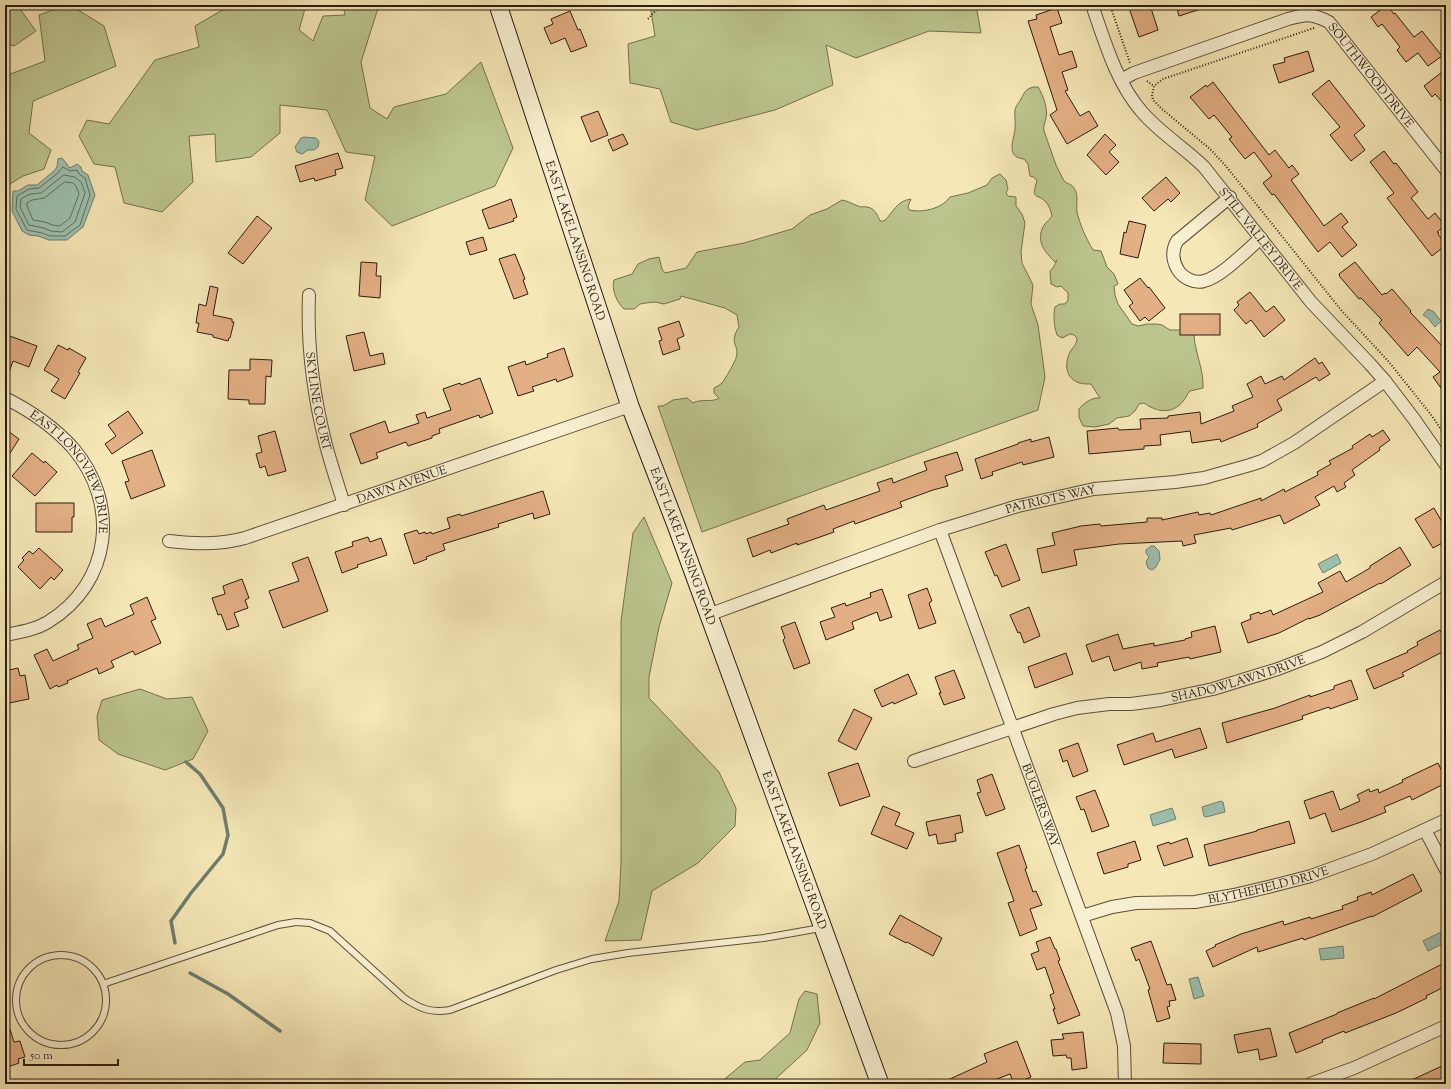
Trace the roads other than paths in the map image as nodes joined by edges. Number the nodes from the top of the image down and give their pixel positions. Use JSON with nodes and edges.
{"nodes":[{"id":1,"x":498,"y":5,"type":"edge"},
{"id":2,"x":1092,"y":5,"type":"edge"},
{"id":3,"x":1121,"y":80,"type":"junction"},
{"id":4,"x":1446,"y":170,"type":"edge"},
{"id":5,"x":1230,"y":197,"type":"junction"},
{"id":6,"x":1261,"y":238,"type":"junction"},
{"id":7,"x":309,"y":295,"type":"dead end"},
{"id":8,"x":1385,"y":382,"type":"junction"},
{"id":9,"x":5,"y":398,"type":"edge"},
{"id":10,"x":630,"y":406,"type":"junction"},
{"id":11,"x":1446,"y":465,"type":"edge"},
{"id":12,"x":344,"y":505,"type":"junction"},
{"id":13,"x":940,"y":530,"type":"junction"},
{"id":14,"x":169,"y":541,"type":"dead end"},
{"id":15,"x":1446,"y":582,"type":"edge"},
{"id":16,"x":708,"y":615,"type":"junction"},
{"id":17,"x":5,"y":635,"type":"edge"},
{"id":18,"x":1013,"y":728,"type":"junction"},
{"id":19,"x":914,"y":761,"type":"dead end"},
{"id":20,"x":1446,"y":820,"type":"edge"},
{"id":21,"x":1425,"y":830,"type":"junction"},
{"id":22,"x":1446,"y":870,"type":"edge"},
{"id":23,"x":1082,"y":916,"type":"junction"},
{"id":24,"x":823,"y":928,"type":"junction"},
{"id":25,"x":103,"y":984,"type":"junction"},
{"id":26,"x":1446,"y":1026,"type":"edge"},
{"id":27,"x":880,"y":1084,"type":"edge"},
{"id":28,"x":1124,"y":1084,"type":"edge"},
{"id":29,"x":1310,"y":1084,"type":"edge"}],
"edges":[{"from":1,"to":10,"type":"main road","name":"EAST LAKE LANSING ROAD"},
{"from":2,"to":3,"type":"street","name":"STILL VALLEY DRIVE"},
{"from":3,"to":4,"type":"street","name":"SOUTHWOOD DRIVE"},
{"from":3,"to":5,"type":"street","name":"STILL VALLEY DRIVE"},
{"from":5,"to":6,"type":"street","name":"STILL VALLEY DRIVE"},
{"from":5,"to":6,"type":"street"},
{"from":6,"to":8,"type":"street","name":"STILL VALLEY DRIVE"},
{"from":7,"to":12,"type":"street","name":"SKYLINE COURT"},
{"from":8,"to":11,"type":"street","name":"STILL VALLEY DRIVE"},
{"from":8,"to":13,"type":"street","name":"PATRIOTS WAY"},
{"from":9,"to":17,"type":"street","name":"EAST LONGVIEW DRIVE"},
{"from":10,"to":12,"type":"street","name":"DAWN AVENUE"},
{"from":10,"to":16,"type":"main road","name":"EAST LAKE LANSING ROAD"},
{"from":12,"to":14,"type":"street","name":"DAWN AVENUE"},
{"from":13,"to":16,"type":"street","name":"PATRIOTS WAY"},
{"from":13,"to":18,"type":"street","name":"BUGLERS WAY"},
{"from":15,"to":18,"type":"street","name":"SHADOWLAWN DRIVE"},
{"from":16,"to":24,"type":"main road","name":"EAST LAKE LANSING ROAD"},
{"from":18,"to":19,"type":"street","name":"SHADOWLAWN DRIVE"},
{"from":18,"to":23,"type":"street","name":"BUGLERS WAY"},
{"from":20,"to":21,"type":"street","name":"BLYTHEFIELD DRIVE"},
{"from":21,"to":22,"type":"street"},
{"from":21,"to":23,"type":"street","name":"BLYTHEFIELD DRIVE"},
{"from":23,"to":28,"type":"street","name":"BUGLERS WAY"},
{"from":24,"to":25,"type":"lane"},
{"from":24,"to":27,"type":"main road","name":"EAST LAKE LANSING ROAD"},
{"from":25,"to":25,"type":"lane"},
{"from":26,"to":29,"type":"street"}]}
